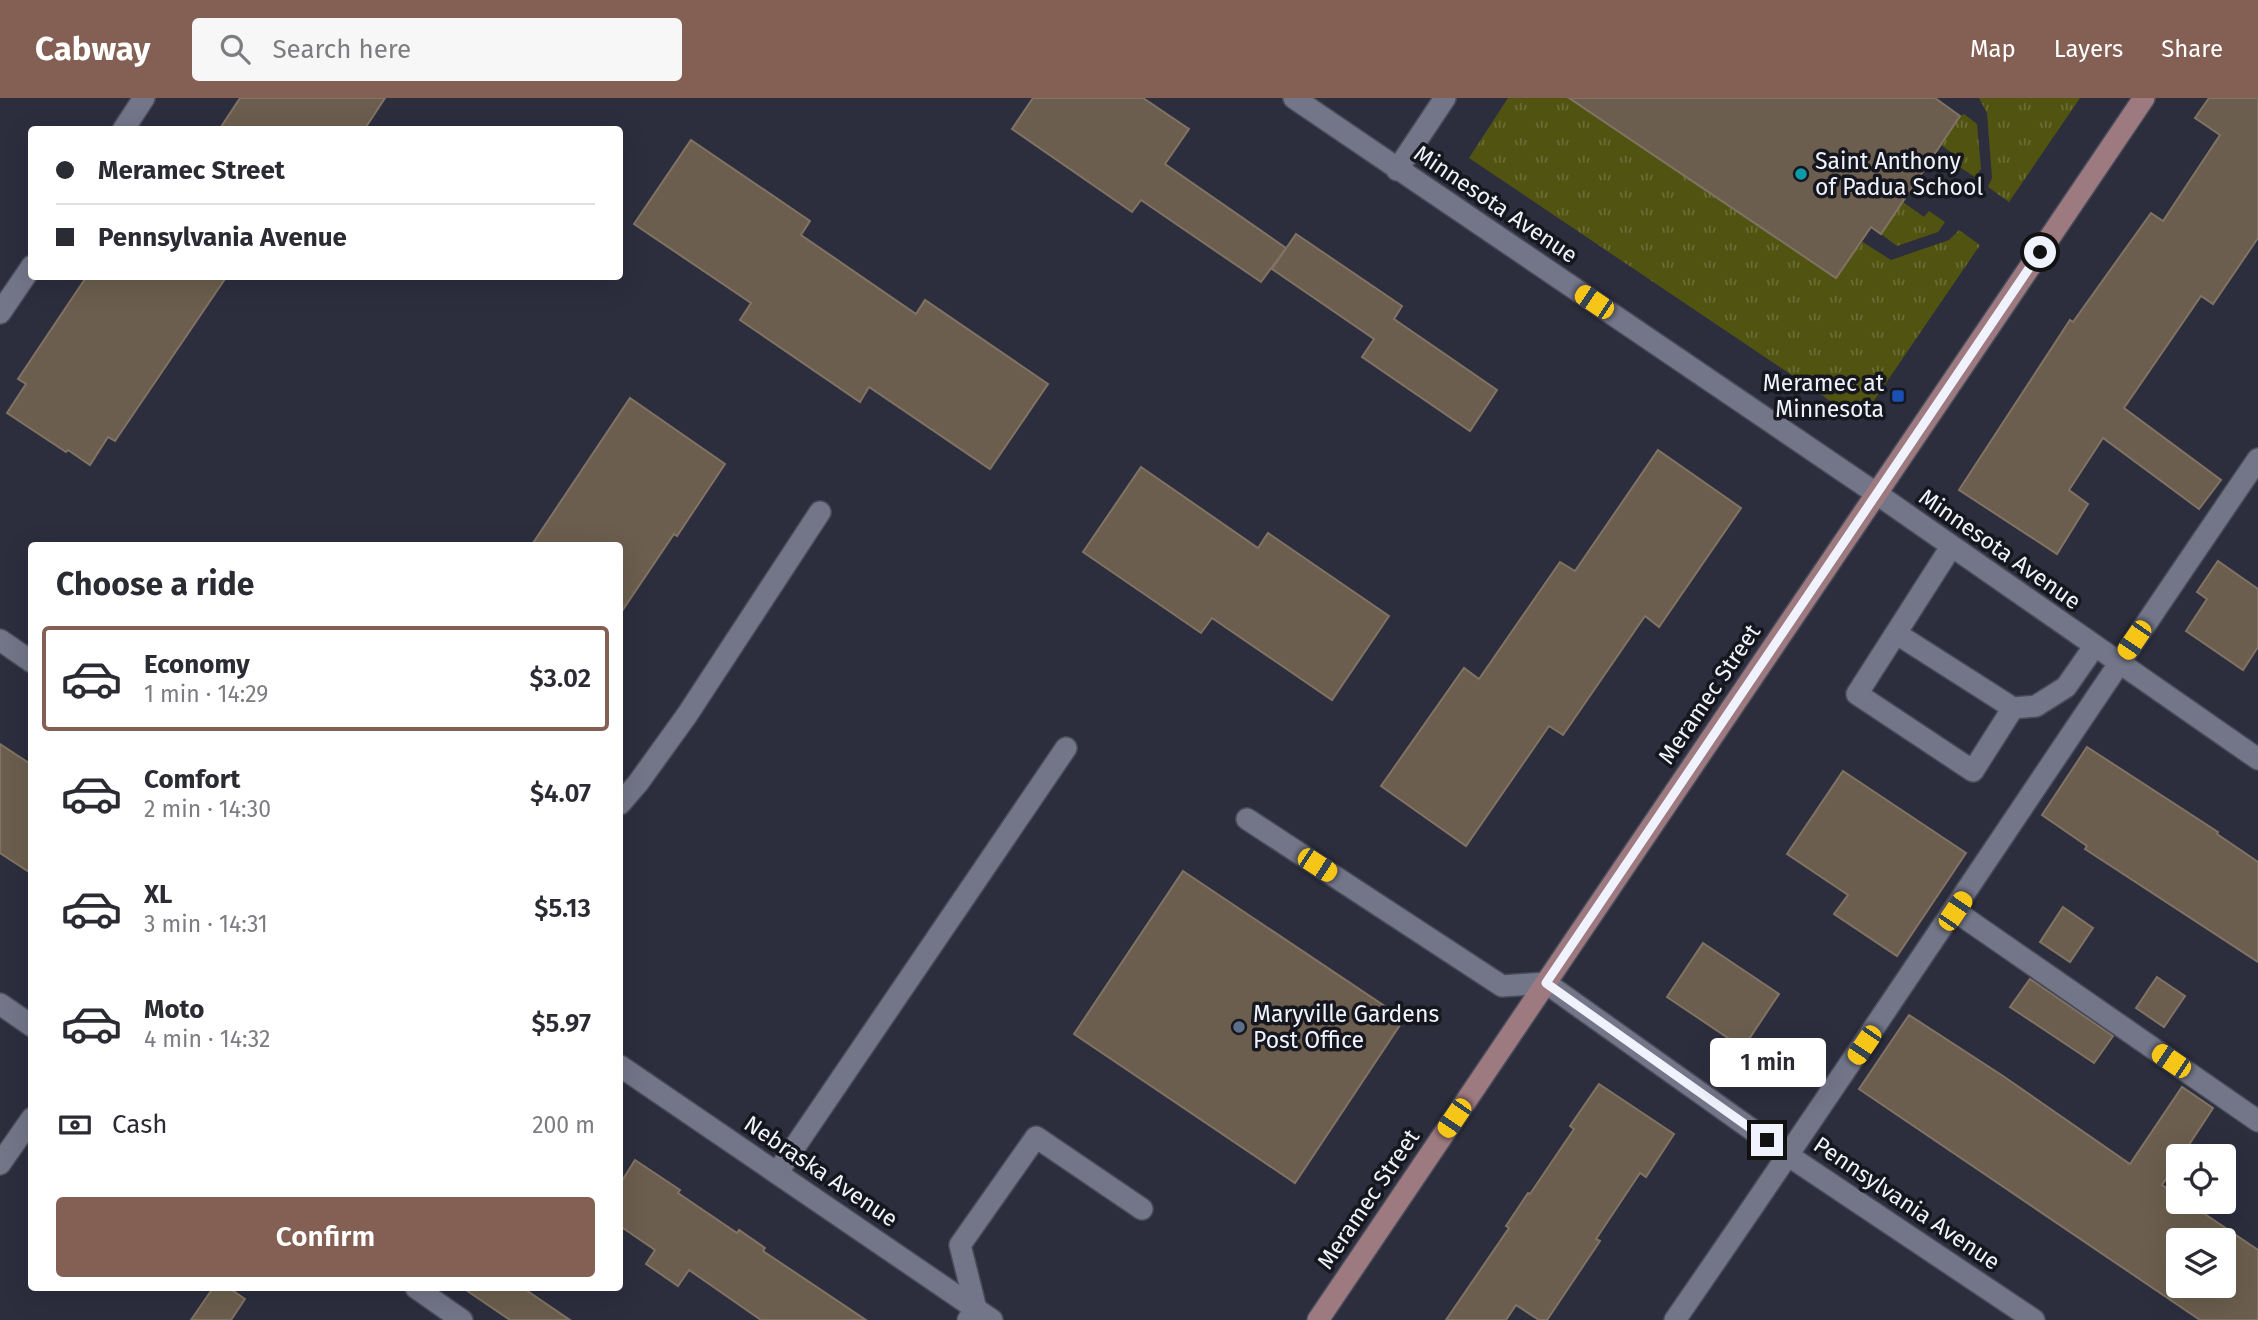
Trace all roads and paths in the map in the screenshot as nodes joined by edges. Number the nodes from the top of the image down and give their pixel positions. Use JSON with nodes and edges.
{"nodes":[{"id":1,"x":144,"y":98,"type":"edge"},
{"id":2,"x":1294,"y":98,"type":"edge"},
{"id":3,"x":1445,"y":98,"type":"edge"},
{"id":4,"x":2144,"y":98,"type":"edge"},
{"id":5,"x":126,"y":126,"type":"edge"},
{"id":6,"x":1397,"y":170,"type":"junction"},
{"id":7,"x":28,"y":272,"type":"edge"},
{"id":8,"x":0,"y":313,"type":"edge"},
{"id":9,"x":2258,"y":459,"type":"edge"},
{"id":10,"x":1877,"y":494,"type":"junction"},
{"id":11,"x":820,"y":512,"type":"dead end"},
{"id":12,"x":1951,"y":547,"type":"junction"},
{"id":13,"x":1897,"y":634,"type":"junction"},
{"id":14,"x":0,"y":640,"type":"edge"},
{"id":15,"x":2094,"y":647,"type":"junction"},
{"id":16,"x":28,"y":659,"type":"edge"},
{"id":17,"x":2118,"y":663,"type":"junction"},
{"id":18,"x":2013,"y":708,"type":"junction"},
{"id":19,"x":1066,"y":748,"type":"dead end"},
{"id":20,"x":2258,"y":759,"type":"edge"},
{"id":21,"x":623,"y":800,"type":"edge"},
{"id":22,"x":1247,"y":819,"type":"dead end"},
{"id":23,"x":1955,"y":911,"type":"junction"},
{"id":24,"x":1546,"y":983,"type":"junction"},
{"id":25,"x":0,"y":1004,"type":"edge"},
{"id":26,"x":28,"y":1023,"type":"edge"},
{"id":27,"x":623,"y":1068,"type":"edge"},
{"id":28,"x":2258,"y":1121,"type":"edge"},
{"id":29,"x":28,"y":1124,"type":"edge"},
{"id":30,"x":1789,"y":1156,"type":"junction"},
{"id":31,"x":0,"y":1164,"type":"edge"},
{"id":32,"x":778,"y":1173,"type":"junction"},
{"id":33,"x":1142,"y":1209,"type":"dead end"},
{"id":34,"x":420,"y":1291,"type":"edge"},
{"id":35,"x":979,"y":1316,"type":"edge"},
{"id":36,"x":462,"y":1320,"type":"edge"},
{"id":37,"x":1318,"y":1320,"type":"edge"},
{"id":38,"x":1675,"y":1320,"type":"edge"},
{"id":39,"x":2034,"y":1320,"type":"edge"}],
"edges":[{"from":1,"to":5,"type":"street"},
{"from":2,"to":6,"type":"street","name":"Minnesota Avenue"},
{"from":3,"to":6,"type":"street"},
{"from":4,"to":10,"type":"street","name":"Meramec Street"},
{"from":6,"to":10,"type":"street","name":"Minnesota Avenue"},
{"from":7,"to":8,"type":"street"},
{"from":9,"to":17,"type":"street"},
{"from":10,"to":12,"type":"street","name":"Minnesota Avenue"},
{"from":10,"to":24,"type":"street","name":"Meramec Street"},
{"from":11,"to":21,"type":"street"},
{"from":12,"to":13,"type":"street"},
{"from":12,"to":15,"type":"street","name":"Minnesota Avenue"},
{"from":13,"to":18,"type":"street"},
{"from":13,"to":18,"type":"street"},
{"from":14,"to":16,"type":"street"},
{"from":15,"to":17,"type":"street","name":"Minnesota Avenue"},
{"from":15,"to":18,"type":"street"},
{"from":17,"to":20,"type":"street","name":"Minnesota Avenue"},
{"from":17,"to":23,"type":"street"},
{"from":19,"to":32,"type":"street"},
{"from":22,"to":24,"type":"street"},
{"from":23,"to":28,"type":"street"},
{"from":23,"to":30,"type":"street"},
{"from":24,"to":30,"type":"street","name":"Pennsylvania Avenue"},
{"from":24,"to":37,"type":"street","name":"Meramec Street"},
{"from":25,"to":26,"type":"street"},
{"from":27,"to":32,"type":"street","name":"Nebraska Avenue"},
{"from":29,"to":31,"type":"street"},
{"from":30,"to":38,"type":"street"},
{"from":30,"to":39,"type":"street","name":"Pennsylvania Avenue"},
{"from":32,"to":35,"type":"street","name":"Nebraska Avenue"},
{"from":33,"to":35,"type":"street"},
{"from":34,"to":36,"type":"street"}]}
